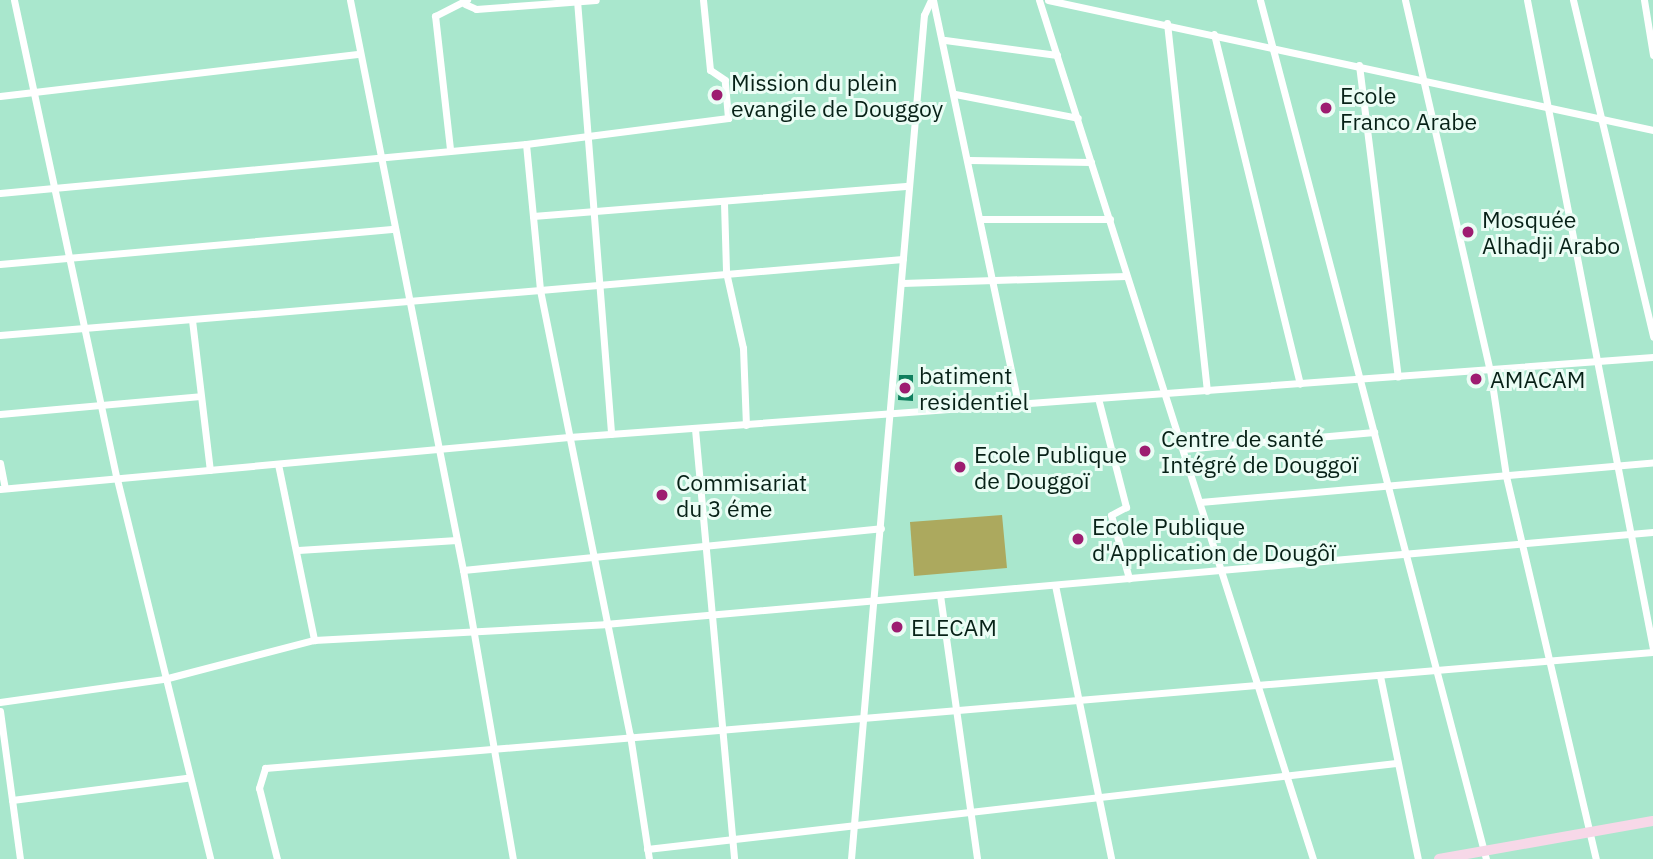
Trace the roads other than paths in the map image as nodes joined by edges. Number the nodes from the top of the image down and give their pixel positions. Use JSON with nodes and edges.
{"nodes":[{"id":1,"x":14,"y":0,"type":"edge"},
{"id":2,"x":350,"y":0,"type":"edge"},
{"id":3,"x":596,"y":0,"type":"edge"},
{"id":4,"x":703,"y":0,"type":"edge"},
{"id":5,"x":932,"y":0,"type":"edge"},
{"id":6,"x":1039,"y":0,"type":"edge"},
{"id":7,"x":1048,"y":0,"type":"edge"},
{"id":8,"x":1260,"y":0,"type":"edge"},
{"id":9,"x":1405,"y":0,"type":"edge"},
{"id":10,"x":1527,"y":0,"type":"edge"},
{"id":11,"x":1573,"y":0,"type":"edge"},
{"id":12,"x":1644,"y":0,"type":"edge"},
{"id":13,"x":577,"y":1,"type":"edge"},
{"id":14,"x":466,"y":2,"type":"edge"},
{"id":15,"x":515,"y":4,"type":"edge"},
{"id":16,"x":1167,"y":23,"type":"junction"},
{"id":17,"x":1214,"y":34,"type":"junction"},
{"id":18,"x":944,"y":40,"type":"junction"},
{"id":19,"x":1271,"y":46,"type":"junction"},
{"id":20,"x":360,"y":54,"type":"junction"},
{"id":21,"x":1057,"y":55,"type":"junction"},
{"id":22,"x":1653,"y":55,"type":"edge"},
{"id":23,"x":1359,"y":65,"type":"junction"},
{"id":24,"x":1421,"y":79,"type":"junction"},
{"id":25,"x":33,"y":92,"type":"junction"},
{"id":26,"x":955,"y":94,"type":"junction"},
{"id":27,"x":0,"y":96,"type":"edge"},
{"id":28,"x":1547,"y":107,"type":"junction"},
{"id":29,"x":1077,"y":118,"type":"junction"},
{"id":30,"x":1603,"y":119,"type":"junction"},
{"id":31,"x":1653,"y":130,"type":"edge"},
{"id":32,"x":589,"y":137,"type":"junction"},
{"id":33,"x":526,"y":144,"type":"junction"},
{"id":34,"x":450,"y":149,"type":"junction"},
{"id":35,"x":380,"y":154,"type":"junction"},
{"id":36,"x":969,"y":160,"type":"junction"},
{"id":37,"x":1091,"y":162,"type":"junction"},
{"id":38,"x":909,"y":186,"type":"junction"},
{"id":39,"x":51,"y":188,"type":"junction"},
{"id":40,"x":0,"y":192,"type":"edge"},
{"id":41,"x":724,"y":203,"type":"junction"},
{"id":42,"x":594,"y":212,"type":"junction"},
{"id":43,"x":533,"y":216,"type":"junction"},
{"id":44,"x":980,"y":219,"type":"junction"},
{"id":45,"x":1110,"y":219,"type":"junction"},
{"id":46,"x":394,"y":229,"type":"junction"},
{"id":47,"x":68,"y":259,"type":"junction"},
{"id":48,"x":903,"y":259,"type":"junction"},
{"id":49,"x":0,"y":264,"type":"edge"},
{"id":50,"x":726,"y":272,"type":"junction"},
{"id":51,"x":1126,"y":275,"type":"junction"},
{"id":52,"x":990,"y":280,"type":"junction"},
{"id":53,"x":902,"y":282,"type":"junction"},
{"id":54,"x":602,"y":284,"type":"junction"},
{"id":55,"x":540,"y":290,"type":"junction"},
{"id":56,"x":409,"y":300,"type":"junction"},
{"id":57,"x":192,"y":320,"type":"junction"},
{"id":58,"x":83,"y":328,"type":"junction"},
{"id":59,"x":0,"y":335,"type":"edge"},
{"id":60,"x":1653,"y":337,"type":"edge"},
{"id":61,"x":1653,"y":357,"type":"edge"},
{"id":62,"x":1597,"y":362,"type":"junction"},
{"id":63,"x":1490,"y":370,"type":"junction"},
{"id":64,"x":1398,"y":377,"type":"junction"},
{"id":65,"x":1361,"y":380,"type":"junction"},
{"id":66,"x":1300,"y":384,"type":"junction"},
{"id":67,"x":1207,"y":391,"type":"junction"},
{"id":68,"x":1167,"y":394,"type":"junction"},
{"id":69,"x":200,"y":396,"type":"junction"},
{"id":70,"x":1098,"y":398,"type":"junction"},
{"id":71,"x":1017,"y":403,"type":"junction"},
{"id":72,"x":101,"y":405,"type":"junction"},
{"id":73,"x":891,"y":413,"type":"junction"},
{"id":74,"x":0,"y":414,"type":"edge"},
{"id":75,"x":746,"y":425,"type":"junction"},
{"id":76,"x":695,"y":429,"type":"junction"},
{"id":77,"x":1374,"y":432,"type":"junction"},
{"id":78,"x":611,"y":434,"type":"junction"},
{"id":79,"x":569,"y":437,"type":"junction"},
{"id":80,"x":1183,"y":449,"type":"junction"},
{"id":81,"x":437,"y":451,"type":"junction"},
{"id":82,"x":1653,"y":462,"type":"edge"},
{"id":83,"x":0,"y":463,"type":"edge"},
{"id":84,"x":278,"y":464,"type":"junction"},
{"id":85,"x":1618,"y":465,"type":"junction"},
{"id":86,"x":210,"y":470,"type":"junction"},
{"id":87,"x":1506,"y":476,"type":"junction"},
{"id":88,"x":117,"y":478,"type":"junction"},
{"id":89,"x":1388,"y":485,"type":"junction"},
{"id":90,"x":2,"y":488,"type":"edge"},
{"id":91,"x":1200,"y":502,"type":"junction"},
{"id":92,"x":881,"y":528,"type":"junction"},
{"id":93,"x":1653,"y":532,"type":"edge"},
{"id":94,"x":1631,"y":534,"type":"junction"},
{"id":95,"x":457,"y":540,"type":"junction"},
{"id":96,"x":1523,"y":545,"type":"junction"},
{"id":97,"x":707,"y":546,"type":"junction"},
{"id":98,"x":298,"y":550,"type":"junction"},
{"id":99,"x":1408,"y":553,"type":"junction"},
{"id":100,"x":592,"y":557,"type":"junction"},
{"id":101,"x":463,"y":570,"type":"junction"},
{"id":102,"x":1219,"y":570,"type":"junction"},
{"id":103,"x":1129,"y":578,"type":"junction"},
{"id":104,"x":1055,"y":585,"type":"junction"},
{"id":105,"x":1653,"y":589,"type":"edge"},
{"id":106,"x":1642,"y":591,"type":"junction"},
{"id":107,"x":940,"y":595,"type":"junction"},
{"id":108,"x":875,"y":601,"type":"junction"},
{"id":109,"x":713,"y":612,"type":"junction"},
{"id":110,"x":605,"y":624,"type":"junction"},
{"id":111,"x":471,"y":632,"type":"junction"},
{"id":112,"x":314,"y":640,"type":"junction"},
{"id":113,"x":1653,"y":651,"type":"edge"},
{"id":114,"x":1549,"y":661,"type":"junction"},
{"id":115,"x":1434,"y":671,"type":"junction"},
{"id":116,"x":1380,"y":676,"type":"junction"},
{"id":117,"x":164,"y":679,"type":"junction"},
{"id":118,"x":1255,"y":685,"type":"junction"},
{"id":119,"x":1077,"y":698,"type":"junction"},
{"id":120,"x":0,"y":702,"type":"edge"},
{"id":121,"x":954,"y":708,"type":"junction"},
{"id":122,"x":0,"y":711,"type":"edge"},
{"id":123,"x":860,"y":716,"type":"junction"},
{"id":124,"x":724,"y":727,"type":"junction"},
{"id":125,"x":630,"y":735,"type":"junction"},
{"id":126,"x":494,"y":749,"type":"junction"},
{"id":127,"x":1396,"y":763,"type":"junction"},
{"id":128,"x":186,"y":778,"type":"junction"},
{"id":129,"x":1286,"y":778,"type":"junction"},
{"id":130,"x":1099,"y":797,"type":"junction"},
{"id":131,"x":12,"y":800,"type":"junction"},
{"id":132,"x":970,"y":812,"type":"junction"},
{"id":133,"x":1653,"y":821,"type":"edge"},
{"id":134,"x":852,"y":825,"type":"junction"},
{"id":135,"x":1590,"y":834,"type":"junction"},
{"id":136,"x":733,"y":837,"type":"junction"},
{"id":137,"x":647,"y":849,"type":"junction"},
{"id":138,"x":1485,"y":855,"type":"edge"},
{"id":139,"x":20,"y":859,"type":"edge"},
{"id":140,"x":209,"y":859,"type":"edge"},
{"id":141,"x":277,"y":859,"type":"edge"},
{"id":142,"x":513,"y":859,"type":"edge"},
{"id":143,"x":649,"y":859,"type":"edge"},
{"id":144,"x":734,"y":859,"type":"edge"},
{"id":145,"x":851,"y":859,"type":"edge"},
{"id":146,"x":977,"y":859,"type":"edge"},
{"id":147,"x":1111,"y":859,"type":"edge"},
{"id":148,"x":1313,"y":859,"type":"edge"},
{"id":149,"x":1419,"y":859,"type":"edge"},
{"id":150,"x":1439,"y":859,"type":"edge"},
{"id":151,"x":1596,"y":859,"type":"edge"}],
"edges":[{"from":1,"to":25,"type":"street"},
{"from":2,"to":20,"type":"street"},
{"from":3,"to":13,"type":"street"},
{"from":4,"to":32,"type":"street"},
{"from":5,"to":18,"type":"street"},
{"from":5,"to":38,"type":"street"},
{"from":6,"to":21,"type":"street"},
{"from":7,"to":16,"type":"street"},
{"from":8,"to":19,"type":"street"},
{"from":9,"to":24,"type":"street"},
{"from":10,"to":28,"type":"street"},
{"from":11,"to":30,"type":"street"},
{"from":12,"to":22,"type":"street"},
{"from":13,"to":15,"type":"street"},
{"from":13,"to":32,"type":"street"},
{"from":14,"to":15,"type":"street"},
{"from":14,"to":34,"type":"street"},
{"from":16,"to":17,"type":"street"},
{"from":16,"to":67,"type":"street"},
{"from":17,"to":19,"type":"street"},
{"from":17,"to":66,"type":"street"},
{"from":18,"to":21,"type":"street"},
{"from":18,"to":26,"type":"street"},
{"from":19,"to":23,"type":"street"},
{"from":19,"to":65,"type":"street"},
{"from":20,"to":25,"type":"street"},
{"from":20,"to":35,"type":"street"},
{"from":21,"to":29,"type":"street"},
{"from":23,"to":24,"type":"street"},
{"from":23,"to":64,"type":"street"},
{"from":24,"to":28,"type":"street"},
{"from":24,"to":63,"type":"street"},
{"from":25,"to":27,"type":"street"},
{"from":25,"to":39,"type":"street"},
{"from":26,"to":29,"type":"street"},
{"from":26,"to":36,"type":"street"},
{"from":28,"to":30,"type":"street"},
{"from":28,"to":62,"type":"street"},
{"from":29,"to":37,"type":"street"},
{"from":30,"to":31,"type":"street"},
{"from":30,"to":60,"type":"street"},
{"from":32,"to":33,"type":"street"},
{"from":32,"to":42,"type":"street"},
{"from":33,"to":34,"type":"street"},
{"from":33,"to":43,"type":"street"},
{"from":34,"to":35,"type":"street"},
{"from":35,"to":39,"type":"street"},
{"from":35,"to":46,"type":"street"},
{"from":36,"to":37,"type":"street"},
{"from":36,"to":44,"type":"street"},
{"from":37,"to":45,"type":"street"},
{"from":38,"to":41,"type":"street"},
{"from":38,"to":48,"type":"street"},
{"from":39,"to":40,"type":"street"},
{"from":39,"to":47,"type":"street"},
{"from":41,"to":42,"type":"street"},
{"from":41,"to":50,"type":"street"},
{"from":42,"to":43,"type":"street"},
{"from":42,"to":54,"type":"street"},
{"from":43,"to":55,"type":"street"},
{"from":44,"to":45,"type":"street"},
{"from":44,"to":52,"type":"street"},
{"from":45,"to":51,"type":"street"},
{"from":46,"to":47,"type":"street"},
{"from":46,"to":56,"type":"street"},
{"from":47,"to":49,"type":"street"},
{"from":47,"to":58,"type":"street"},
{"from":48,"to":50,"type":"street"},
{"from":48,"to":53,"type":"street"},
{"from":50,"to":54,"type":"street"},
{"from":50,"to":75,"type":"street"},
{"from":51,"to":52,"type":"street"},
{"from":51,"to":68,"type":"street"},
{"from":52,"to":53,"type":"street"},
{"from":52,"to":71,"type":"street"},
{"from":53,"to":73,"type":"street"},
{"from":54,"to":55,"type":"street"},
{"from":54,"to":78,"type":"street"},
{"from":55,"to":56,"type":"street"},
{"from":55,"to":79,"type":"street"},
{"from":56,"to":57,"type":"street"},
{"from":56,"to":81,"type":"street"},
{"from":57,"to":58,"type":"street"},
{"from":57,"to":69,"type":"street"},
{"from":58,"to":59,"type":"street"},
{"from":58,"to":72,"type":"street"},
{"from":61,"to":62,"type":"street"},
{"from":62,"to":63,"type":"street"},
{"from":62,"to":85,"type":"street"},
{"from":63,"to":64,"type":"street"},
{"from":63,"to":87,"type":"street"},
{"from":64,"to":65,"type":"street"},
{"from":65,"to":66,"type":"street"},
{"from":65,"to":77,"type":"street"},
{"from":66,"to":67,"type":"street"},
{"from":67,"to":68,"type":"street"},
{"from":68,"to":70,"type":"street"},
{"from":68,"to":80,"type":"street"},
{"from":69,"to":72,"type":"street"},
{"from":69,"to":86,"type":"street"},
{"from":70,"to":71,"type":"street"},
{"from":70,"to":103,"type":"street"},
{"from":71,"to":73,"type":"street"},
{"from":72,"to":74,"type":"street"},
{"from":72,"to":88,"type":"street"},
{"from":73,"to":75,"type":"street"},
{"from":73,"to":92,"type":"street"},
{"from":75,"to":76,"type":"street"},
{"from":76,"to":78,"type":"street"},
{"from":76,"to":97,"type":"street"},
{"from":77,"to":80,"type":"street"},
{"from":77,"to":89,"type":"street"},
{"from":78,"to":79,"type":"street"},
{"from":79,"to":81,"type":"street"},
{"from":79,"to":100,"type":"street"},
{"from":80,"to":91,"type":"street"},
{"from":81,"to":84,"type":"street"},
{"from":81,"to":95,"type":"street"},
{"from":82,"to":85,"type":"street"},
{"from":83,"to":90,"type":"street"},
{"from":84,"to":86,"type":"street"},
{"from":84,"to":98,"type":"street"},
{"from":85,"to":87,"type":"street"},
{"from":85,"to":94,"type":"street"},
{"from":86,"to":88,"type":"street"},
{"from":87,"to":89,"type":"street"},
{"from":87,"to":96,"type":"street"},
{"from":88,"to":90,"type":"street"},
{"from":88,"to":117,"type":"street"},
{"from":89,"to":91,"type":"street"},
{"from":89,"to":99,"type":"street"},
{"from":91,"to":102,"type":"street"},
{"from":92,"to":97,"type":"street"},
{"from":92,"to":108,"type":"street"},
{"from":93,"to":94,"type":"street"},
{"from":94,"to":96,"type":"street"},
{"from":94,"to":106,"type":"street"},
{"from":95,"to":98,"type":"street"},
{"from":95,"to":101,"type":"street"},
{"from":96,"to":99,"type":"street"},
{"from":96,"to":114,"type":"street"},
{"from":97,"to":100,"type":"street"},
{"from":97,"to":109,"type":"street"},
{"from":98,"to":112,"type":"street"},
{"from":99,"to":102,"type":"street"},
{"from":99,"to":115,"type":"street"},
{"from":100,"to":101,"type":"street"},
{"from":100,"to":110,"type":"street"},
{"from":101,"to":111,"type":"street"},
{"from":102,"to":103,"type":"street"},
{"from":102,"to":118,"type":"street"},
{"from":103,"to":104,"type":"street"},
{"from":104,"to":107,"type":"street"},
{"from":104,"to":119,"type":"street"},
{"from":105,"to":106,"type":"street"},
{"from":106,"to":113,"type":"street"},
{"from":107,"to":108,"type":"street"},
{"from":107,"to":121,"type":"street"},
{"from":108,"to":109,"type":"street"},
{"from":108,"to":123,"type":"street"},
{"from":109,"to":110,"type":"street"},
{"from":109,"to":124,"type":"street"},
{"from":110,"to":111,"type":"street"},
{"from":110,"to":125,"type":"street"},
{"from":111,"to":112,"type":"street"},
{"from":111,"to":126,"type":"street"},
{"from":112,"to":117,"type":"street"},
{"from":113,"to":114,"type":"street"},
{"from":114,"to":115,"type":"street"},
{"from":114,"to":135,"type":"street"},
{"from":115,"to":116,"type":"street"},
{"from":115,"to":138,"type":"street"},
{"from":116,"to":118,"type":"street"},
{"from":116,"to":127,"type":"street"},
{"from":117,"to":120,"type":"street"},
{"from":117,"to":128,"type":"street"},
{"from":118,"to":119,"type":"street"},
{"from":118,"to":129,"type":"street"},
{"from":119,"to":121,"type":"street"},
{"from":119,"to":130,"type":"street"},
{"from":121,"to":123,"type":"street"},
{"from":121,"to":132,"type":"street"},
{"from":122,"to":131,"type":"street"},
{"from":123,"to":124,"type":"street"},
{"from":123,"to":134,"type":"street"},
{"from":124,"to":125,"type":"street"},
{"from":124,"to":136,"type":"street"},
{"from":125,"to":126,"type":"street"},
{"from":125,"to":137,"type":"street"},
{"from":126,"to":141,"type":"street"},
{"from":126,"to":142,"type":"street"},
{"from":127,"to":129,"type":"street"},
{"from":127,"to":149,"type":"street"},
{"from":128,"to":131,"type":"street"},
{"from":128,"to":140,"type":"street"},
{"from":129,"to":130,"type":"street"},
{"from":129,"to":148,"type":"street"},
{"from":130,"to":132,"type":"street"},
{"from":130,"to":147,"type":"street"},
{"from":131,"to":139,"type":"street"},
{"from":132,"to":134,"type":"street"},
{"from":132,"to":146,"type":"street"},
{"from":133,"to":135,"type":"main road"},
{"from":134,"to":136,"type":"street"},
{"from":134,"to":145,"type":"street"},
{"from":135,"to":138,"type":"main road"},
{"from":135,"to":151,"type":"street"},
{"from":136,"to":137,"type":"street"},
{"from":136,"to":144,"type":"street"},
{"from":137,"to":143,"type":"street"},
{"from":138,"to":150,"type":"main road"}]}
